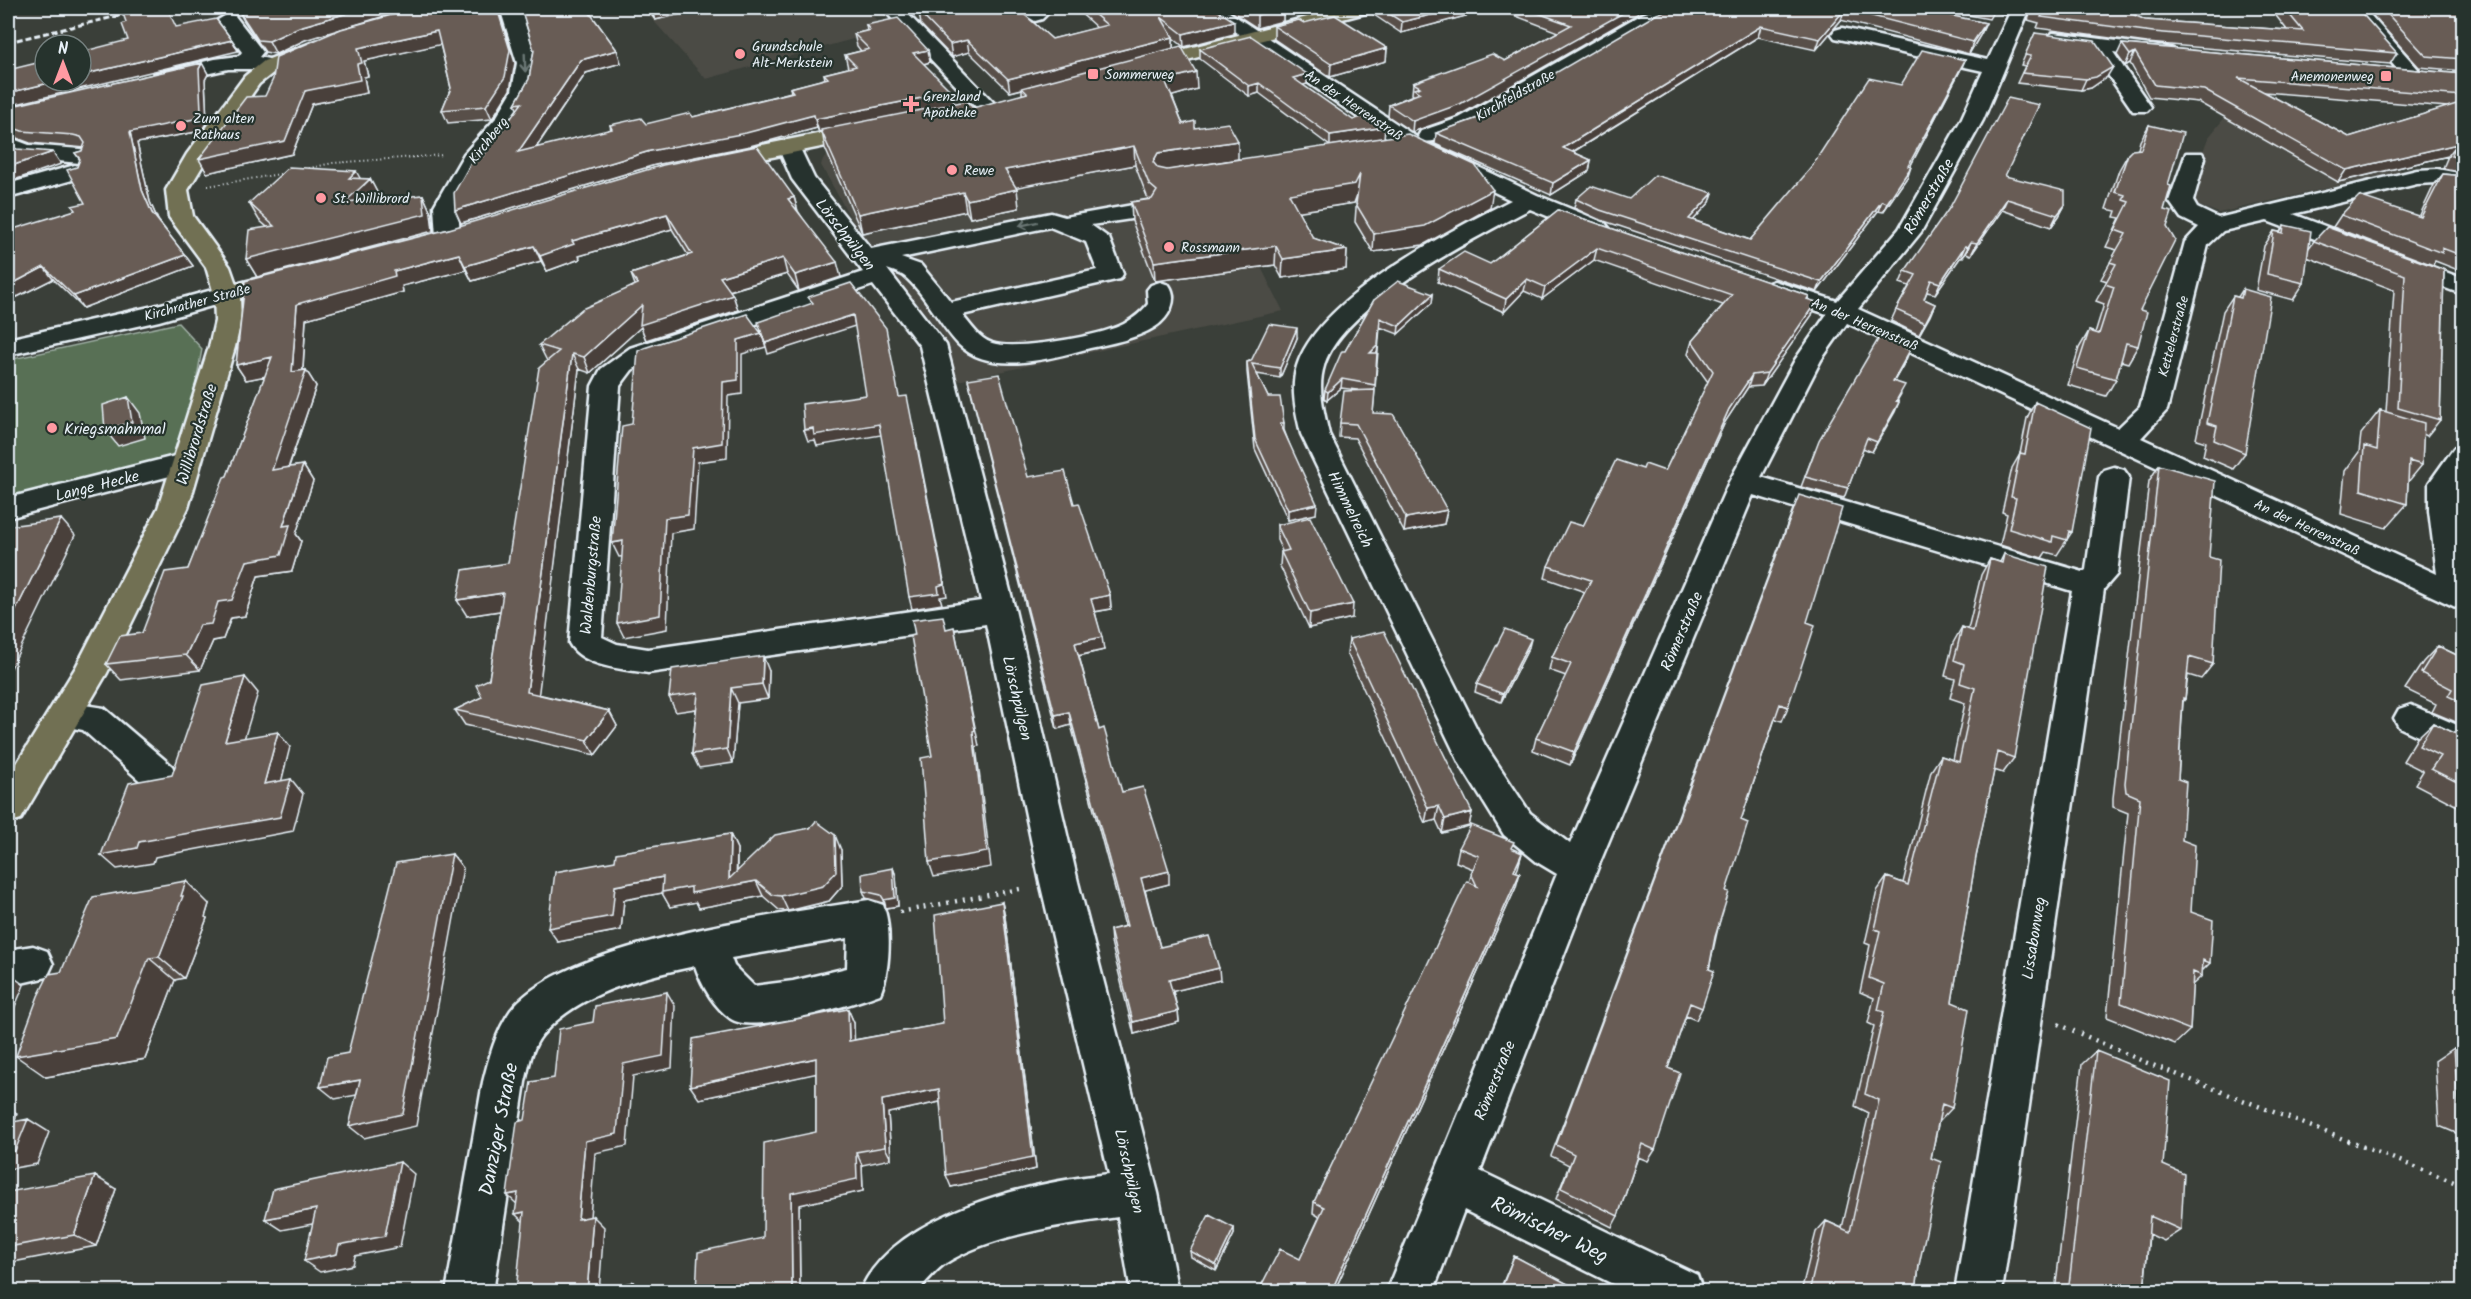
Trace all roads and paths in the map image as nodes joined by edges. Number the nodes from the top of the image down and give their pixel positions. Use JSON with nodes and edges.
{"nodes":[{"id":1,"x":510,"y":8,"type":"edge"},
{"id":2,"x":892,"y":8,"type":"edge"},
{"id":3,"x":1211,"y":8,"type":"edge"},
{"id":4,"x":1362,"y":8,"type":"edge"},
{"id":5,"x":1674,"y":8,"type":"edge"},
{"id":6,"x":2344,"y":8,"type":"edge"},
{"id":7,"x":2359,"y":12,"type":"edge"},
{"id":8,"x":228,"y":20,"type":"dead end"},
{"id":9,"x":2017,"y":28,"type":"edge"},
{"id":10,"x":1842,"y":34,"type":"dead end"},
{"id":11,"x":1252,"y":36,"type":"junction"},
{"id":12,"x":333,"y":41,"type":"edge"},
{"id":13,"x":2098,"y":45,"type":"junction"},
{"id":14,"x":2190,"y":55,"type":"edge"},
{"id":15,"x":246,"y":60,"type":"junction"},
{"id":16,"x":271,"y":65,"type":"junction"},
{"id":17,"x":1994,"y":67,"type":"junction"},
{"id":18,"x":2382,"y":71,"type":"edge"},
{"id":19,"x":1118,"y":73,"type":"edge"},
{"id":20,"x":2411,"y":73,"type":"junction"},
{"id":21,"x":2432,"y":75,"type":"edge"},
{"id":22,"x":137,"y":83,"type":"edge"},
{"id":23,"x":1009,"y":101,"type":"edge"},
{"id":24,"x":2140,"y":107,"type":"dead end"},
{"id":25,"x":977,"y":109,"type":"joint"},
{"id":26,"x":890,"y":127,"type":"edge"},
{"id":27,"x":1410,"y":143,"type":"junction"},
{"id":28,"x":8,"y":144,"type":"edge"},
{"id":29,"x":789,"y":147,"type":"junction"},
{"id":30,"x":1380,"y":148,"type":"edge"},
{"id":31,"x":475,"y":154,"type":"junction"},
{"id":32,"x":2194,"y":158,"type":"dead end"},
{"id":33,"x":697,"y":165,"type":"edge"},
{"id":34,"x":301,"y":170,"type":"edge"},
{"id":35,"x":290,"y":172,"type":"edge"},
{"id":36,"x":2463,"y":182,"type":"edge"},
{"id":37,"x":177,"y":190,"type":"junction"},
{"id":38,"x":8,"y":191,"type":"edge"},
{"id":39,"x":1529,"y":200,"type":"junction"},
{"id":40,"x":1144,"y":210,"type":"edge"},
{"id":41,"x":2271,"y":214,"type":"junction"},
{"id":42,"x":1067,"y":224,"type":"junction"},
{"id":43,"x":2215,"y":226,"type":"junction"},
{"id":44,"x":448,"y":237,"type":"edge"},
{"id":45,"x":1621,"y":237,"type":"edge"},
{"id":46,"x":869,"y":260,"type":"junction"},
{"id":47,"x":306,"y":273,"type":"edge"},
{"id":48,"x":1758,"y":284,"type":"edge"},
{"id":49,"x":2463,"y":288,"type":"edge"},
{"id":50,"x":1160,"y":290,"type":"dead end"},
{"id":51,"x":227,"y":294,"type":"junction"},
{"id":52,"x":946,"y":311,"type":"junction"},
{"id":53,"x":1842,"y":311,"type":"junction"},
{"id":54,"x":8,"y":347,"type":"edge"},
{"id":55,"x":2463,"y":455,"type":"edge"},
{"id":56,"x":2118,"y":459,"type":"junction"},
{"id":57,"x":187,"y":462,"type":"junction"},
{"id":58,"x":1744,"y":482,"type":"junction"},
{"id":59,"x":8,"y":508,"type":"edge"},
{"id":60,"x":2089,"y":585,"type":"junction"},
{"id":61,"x":2459,"y":597,"type":"edge"},
{"id":62,"x":999,"y":610,"type":"junction"},
{"id":63,"x":65,"y":715,"type":"junction"},
{"id":64,"x":2411,"y":718,"type":"dead end"},
{"id":65,"x":2463,"y":744,"type":"edge"},
{"id":66,"x":159,"y":776,"type":"edge"},
{"id":67,"x":8,"y":808,"type":"edge"},
{"id":68,"x":1579,"y":867,"type":"junction"},
{"id":69,"x":1059,"y":882,"type":"junction"},
{"id":70,"x":869,"y":917,"type":"junction"},
{"id":71,"x":707,"y":947,"type":"junction"},
{"id":72,"x":2021,"y":1008,"type":"junction"},
{"id":73,"x":1453,"y":1181,"type":"junction"},
{"id":74,"x":2463,"y":1186,"type":"edge"},
{"id":75,"x":1136,"y":1193,"type":"junction"},
{"id":76,"x":469,"y":1292,"type":"edge"},
{"id":77,"x":883,"y":1292,"type":"edge"},
{"id":78,"x":1155,"y":1292,"type":"edge"},
{"id":79,"x":1408,"y":1292,"type":"edge"},
{"id":80,"x":1680,"y":1292,"type":"edge"},
{"id":81,"x":1978,"y":1292,"type":"edge"}],
"edges":[{"from":1,"to":31,"type":"street","name":"Kirchberg","one_way":true},
{"from":2,"to":25,"type":"street"},
{"from":3,"to":11,"type":"street","name":"An der Herrenstraß"},
{"from":4,"to":11,"type":"main road"},
{"from":5,"to":27,"type":"street","name":"Kirchfeldstraße"},
{"from":6,"to":7,"type":"street"},
{"from":7,"to":20,"type":"street"},
{"from":8,"to":15,"type":"street"},
{"from":9,"to":13,"type":"street"},
{"from":9,"to":17,"type":"street","name":"Römerstraße"},
{"from":10,"to":17,"type":"street"},
{"from":11,"to":19,"type":"main road"},
{"from":11,"to":27,"type":"street","name":"An der Herrenstraß"},
{"from":12,"to":16,"type":"main road"},
{"from":13,"to":14,"type":"street"},
{"from":13,"to":24,"type":"street"},
{"from":15,"to":16,"type":"street"},
{"from":15,"to":22,"type":"street"},
{"from":16,"to":37,"type":"main road"},
{"from":17,"to":53,"type":"street","name":"Römerstraße"},
{"from":18,"to":20,"type":"street"},
{"from":20,"to":21,"type":"street"},
{"from":23,"to":25,"type":"main road"},
{"from":26,"to":29,"type":"main road"},
{"from":27,"to":30,"type":"street","name":"Kirchfeldstraße"},
{"from":27,"to":39,"type":"street","name":"An der Herrenstraß"},
{"from":28,"to":38,"type":"street"},
{"from":29,"to":33,"type":"main road"},
{"from":29,"to":46,"type":"street","name":"Lörschpülgen"},
{"from":31,"to":34,"type":"path"},
{"from":31,"to":44,"type":"street","name":"Kirchberg"},
{"from":32,"to":43,"type":"street"},
{"from":35,"to":37,"type":"path"},
{"from":36,"to":41,"type":"street"},
{"from":37,"to":51,"type":"main road","name":"Willibrordstraße"},
{"from":39,"to":45,"type":"street","name":"An der Herrenstraß"},
{"from":39,"to":68,"type":"street","name":"Himmelreich"},
{"from":40,"to":42,"type":"street"},
{"from":41,"to":43,"type":"street"},
{"from":41,"to":49,"type":"street"},
{"from":42,"to":46,"type":"street","one_way":true},
{"from":42,"to":52,"type":"street"},
{"from":43,"to":56,"type":"street","name":"Kettelerstraße"},
{"from":46,"to":52,"type":"street"},
{"from":46,"to":62,"type":"street","name":"Lörschpülgen"},
{"from":46,"to":62,"type":"street","name":"Waldenburgstraße"},
{"from":47,"to":51,"type":"main road","name":"Kirchrather Straße"},
{"from":48,"to":53,"type":"street","name":"An der Herrenstraß"},
{"from":50,"to":52,"type":"street"},
{"from":51,"to":54,"type":"street","name":"Kirchrather Straße"},
{"from":51,"to":57,"type":"main road","name":"Willibrordstraße"},
{"from":53,"to":56,"type":"street","name":"An der Herrenstraß"},
{"from":53,"to":58,"type":"street","name":"Römerstraße"},
{"from":55,"to":61,"type":"street"},
{"from":56,"to":60,"type":"street","name":"Lissabonweg"},
{"from":56,"to":61,"type":"street","name":"An der Herrenstraß"},
{"from":57,"to":59,"type":"street","name":"Lange Hecke"},
{"from":57,"to":63,"type":"main road","name":"Willibrordstraße"},
{"from":58,"to":60,"type":"street"},
{"from":58,"to":68,"type":"street","name":"Römerstraße"},
{"from":60,"to":72,"type":"street","name":"Lissabonweg"},
{"from":62,"to":69,"type":"street","name":"Lörschpülgen"},
{"from":63,"to":66,"type":"street"},
{"from":63,"to":67,"type":"main road","name":"Willibrordstraße"},
{"from":64,"to":65,"type":"street"},
{"from":68,"to":73,"type":"street","name":"Römerstraße"},
{"from":69,"to":70,"type":"path"},
{"from":69,"to":75,"type":"street","name":"Lörschpülgen"},
{"from":70,"to":71,"type":"street","name":"Danziger Straße"},
{"from":70,"to":71,"type":"street"},
{"from":71,"to":76,"type":"street","name":"Danziger Straße"},
{"from":72,"to":74,"type":"path"},
{"from":72,"to":81,"type":"street","name":"Lissabonweg"},
{"from":73,"to":79,"type":"street","name":"Römerstraße"},
{"from":73,"to":80,"type":"street","name":"Römischer Weg"},
{"from":75,"to":77,"type":"street"},
{"from":75,"to":78,"type":"street","name":"Lörschpülgen"}]}
